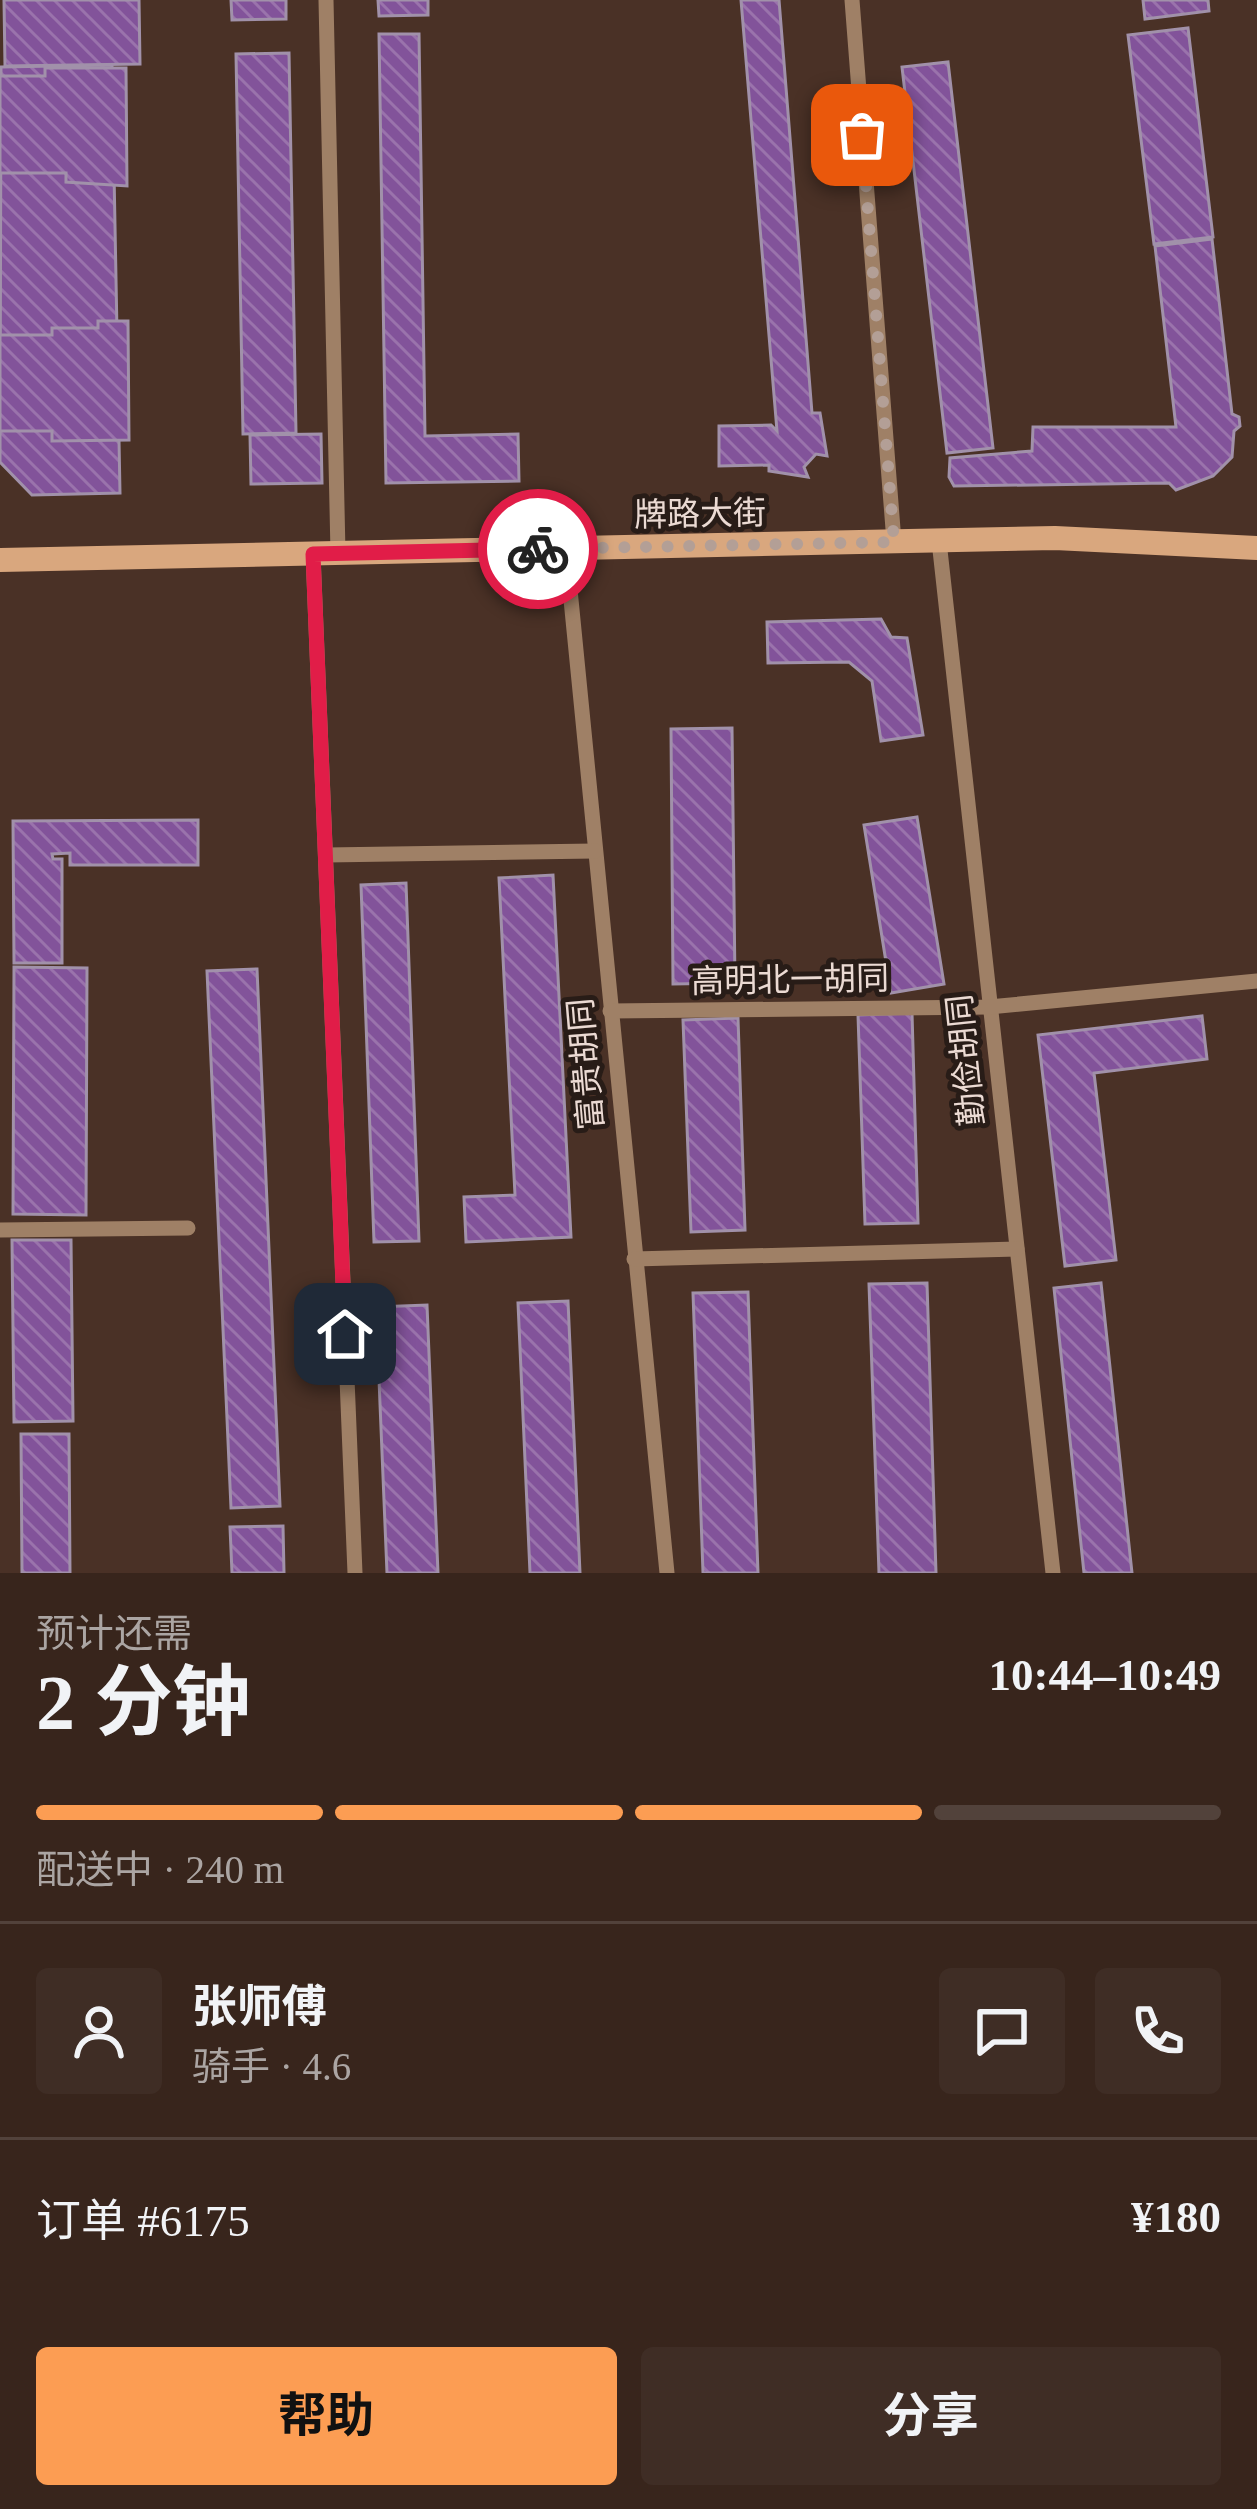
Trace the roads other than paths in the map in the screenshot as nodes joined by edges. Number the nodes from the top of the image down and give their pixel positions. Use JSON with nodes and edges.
{"nodes":[{"id":1,"x":326,"y":0,"type":"edge"},
{"id":2,"x":852,"y":0,"type":"edge"},
{"id":3,"x":938,"y":541,"type":"junction"},
{"id":4,"x":894,"y":542,"type":"junction"},
{"id":5,"x":566,"y":548,"type":"junction"},
{"id":6,"x":1257,"y":548,"type":"edge"},
{"id":7,"x":326,"y":553,"type":"junction"},
{"id":8,"x":0,"y":560,"type":"edge"},
{"id":9,"x":595,"y":851,"type":"junction"},
{"id":10,"x":326,"y":855,"type":"junction"},
{"id":11,"x":1257,"y":981,"type":"edge"},
{"id":12,"x":989,"y":1007,"type":"junction"},
{"id":13,"x":610,"y":1011,"type":"junction"},
{"id":14,"x":188,"y":1228,"type":"dead end"},
{"id":15,"x":0,"y":1230,"type":"edge"},
{"id":16,"x":1017,"y":1249,"type":"junction"},
{"id":17,"x":634,"y":1258,"type":"junction"},
{"id":18,"x":355,"y":1573,"type":"edge"},
{"id":19,"x":667,"y":1573,"type":"edge"},
{"id":20,"x":1053,"y":1573,"type":"edge"}],
"edges":[{"from":1,"to":7,"type":"lane"},
{"from":2,"to":4,"type":"lane"},
{"from":3,"to":4,"type":"street","name":"牌路大街"},
{"from":3,"to":6,"type":"street","name":"牌路大街"},
{"from":3,"to":12,"type":"lane","name":"勤俭胡同"},
{"from":4,"to":5,"type":"street","name":"牌路大街"},
{"from":5,"to":7,"type":"street","name":"牌路大街"},
{"from":5,"to":9,"type":"lane","name":"富贵胡同"},
{"from":7,"to":8,"type":"street","name":"牌路大街"},
{"from":7,"to":10,"type":"lane"},
{"from":9,"to":10,"type":"lane"},
{"from":9,"to":13,"type":"lane","name":"富贵胡同"},
{"from":10,"to":18,"type":"lane"},
{"from":11,"to":12,"type":"lane","name":"高明北一胡同"},
{"from":12,"to":13,"type":"lane","name":"高明北一胡同"},
{"from":12,"to":16,"type":"lane","name":"勤俭胡同"},
{"from":13,"to":17,"type":"lane","name":"富贵胡同"},
{"from":14,"to":15,"type":"lane"},
{"from":16,"to":17,"type":"lane"},
{"from":16,"to":20,"type":"lane","name":"勤俭胡同"},
{"from":17,"to":19,"type":"lane","name":"富贵胡同"}]}
